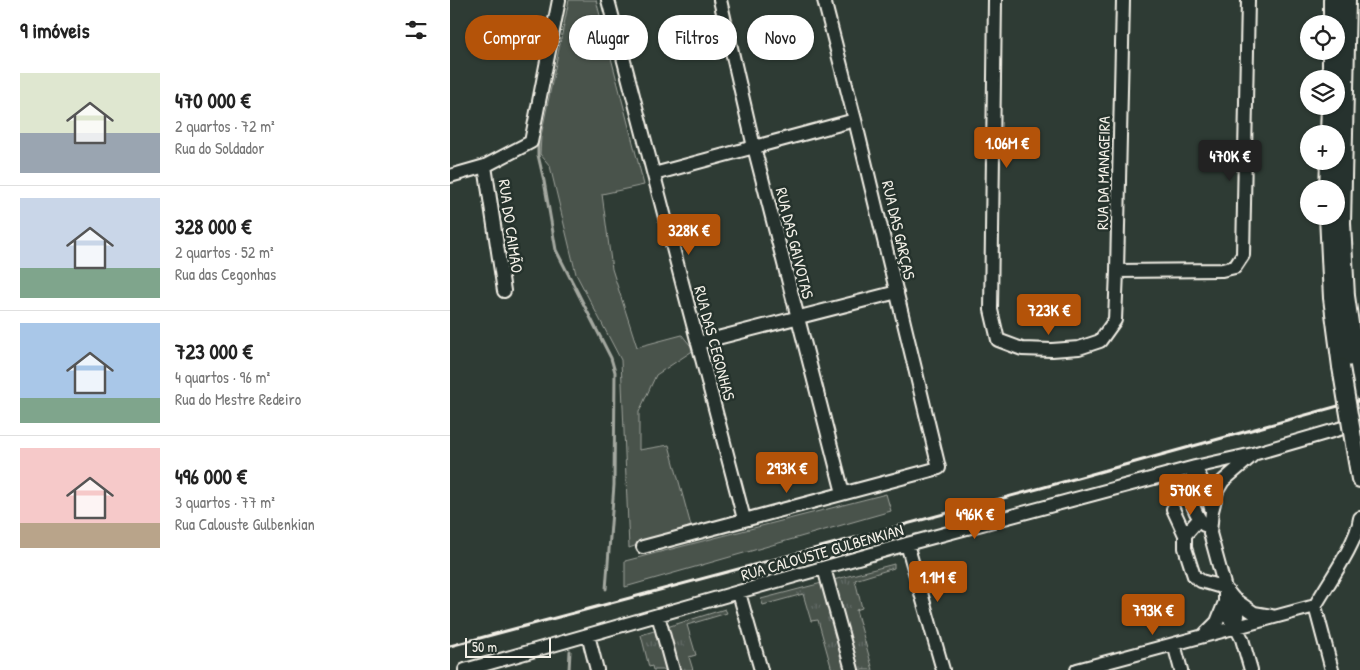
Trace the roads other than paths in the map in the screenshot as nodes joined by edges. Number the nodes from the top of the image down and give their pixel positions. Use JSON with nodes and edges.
{"nodes":[{"id":1,"x":559,"y":0,"type":"edge"},
{"id":2,"x":608,"y":0,"type":"edge"},
{"id":3,"x":720,"y":0,"type":"edge"},
{"id":4,"x":824,"y":0,"type":"edge"},
{"id":5,"x":995,"y":0,"type":"edge"},
{"id":6,"x":1123,"y":0,"type":"edge"},
{"id":7,"x":1248,"y":0,"type":"edge"},
{"id":8,"x":1332,"y":0,"type":"edge"},
{"id":9,"x":1347,"y":0,"type":"edge"},
{"id":10,"x":1332,"y":15,"type":"edge"},
{"id":11,"x":856,"y":120,"type":"junction"},
{"id":12,"x":754,"y":147,"type":"junction"},
{"id":13,"x":486,"y":166,"type":"junction"},
{"id":14,"x":654,"y":174,"type":"junction"},
{"id":15,"x":450,"y":176,"type":"edge"},
{"id":16,"x":1328,"y":225,"type":"edge"},
{"id":17,"x":1117,"y":271,"type":"junction"},
{"id":18,"x":504,"y":290,"type":"dead end"},
{"id":19,"x":897,"y":292,"type":"junction"},
{"id":20,"x":798,"y":318,"type":"junction"},
{"id":21,"x":698,"y":343,"type":"junction"},
{"id":22,"x":1348,"y":366,"type":"junction"},
{"id":23,"x":1360,"y":393,"type":"edge"},
{"id":24,"x":1360,"y":423,"type":"edge"},
{"id":25,"x":1253,"y":454,"type":"junction"},
{"id":26,"x":1194,"y":467,"type":"junction"},
{"id":27,"x":1164,"y":475,"type":"junction"},
{"id":28,"x":1360,"y":480,"type":"edge"},
{"id":29,"x":843,"y":493,"type":"junction"},
{"id":30,"x":1190,"y":498,"type":"junction"},
{"id":31,"x":1172,"y":509,"type":"dead end"},
{"id":32,"x":1212,"y":511,"type":"junction"},
{"id":33,"x":1360,"y":518,"type":"edge"},
{"id":34,"x":744,"y":519,"type":"junction"},
{"id":35,"x":1199,"y":519,"type":"junction"},
{"id":36,"x":1210,"y":533,"type":"junction"},
{"id":37,"x":1186,"y":535,"type":"junction"},
{"id":38,"x":907,"y":544,"type":"junction"},
{"id":39,"x":643,"y":547,"type":"dead end"},
{"id":40,"x":824,"y":568,"type":"junction"},
{"id":41,"x":1225,"y":588,"type":"junction"},
{"id":42,"x":739,"y":593,"type":"junction"},
{"id":43,"x":1229,"y":600,"type":"junction"},
{"id":44,"x":1315,"y":606,"type":"junction"},
{"id":45,"x":658,"y":615,"type":"junction"},
{"id":46,"x":1276,"y":616,"type":"junction"},
{"id":47,"x":1236,"y":627,"type":"junction"},
{"id":48,"x":586,"y":635,"type":"junction"},
{"id":49,"x":1204,"y":636,"type":"junction"},
{"id":50,"x":1174,"y":644,"type":"junction"},
{"id":51,"x":1112,"y":666,"type":"edge"},
{"id":52,"x":465,"y":670,"type":"edge"},
{"id":53,"x":597,"y":670,"type":"edge"},
{"id":54,"x":673,"y":670,"type":"edge"},
{"id":55,"x":761,"y":670,"type":"edge"},
{"id":56,"x":852,"y":670,"type":"edge"},
{"id":57,"x":943,"y":670,"type":"edge"},
{"id":58,"x":1077,"y":670,"type":"edge"},
{"id":59,"x":1181,"y":670,"type":"edge"},
{"id":60,"x":1250,"y":670,"type":"edge"},
{"id":61,"x":1332,"y":670,"type":"edge"}],
"edges":[{"from":1,"to":13,"type":"street"},
{"from":2,"to":14,"type":"street","name":"RUA DAS CEGONHAS"},
{"from":3,"to":12,"type":"street","name":"RUA DAS GAIVOTAS"},
{"from":4,"to":11,"type":"street","name":"RUA DAS GARÇAS"},
{"from":5,"to":17,"type":"street","name":"RUA DA MANAGEIRA"},
{"from":6,"to":17,"type":"street","name":"RUA DA MANAGEIRA"},
{"from":7,"to":17,"type":"street"},
{"from":8,"to":10,"type":"main road"},
{"from":9,"to":22,"type":"main road"},
{"from":11,"to":12,"type":"street"},
{"from":11,"to":19,"type":"street","name":"RUA DAS GARÇAS"},
{"from":12,"to":14,"type":"street"},
{"from":12,"to":20,"type":"street","name":"RUA DAS GAIVOTAS"},
{"from":13,"to":15,"type":"street"},
{"from":13,"to":18,"type":"street","name":"RUA DO CAIMÃO"},
{"from":14,"to":21,"type":"street","name":"RUA DAS CEGONHAS"},
{"from":16,"to":22,"type":"main road"},
{"from":19,"to":20,"type":"street"},
{"from":19,"to":29,"type":"street","name":"RUA DAS GARÇAS"},
{"from":20,"to":21,"type":"street"},
{"from":20,"to":29,"type":"street","name":"RUA DAS GAIVOTAS"},
{"from":21,"to":34,"type":"street","name":"RUA DAS CEGONHAS"},
{"from":22,"to":23,"type":"main road"},
{"from":22,"to":28,"type":"main road","bridge":true},
{"from":24,"to":25,"type":"street","name":"RUA CALOUSTE GULBENKIAN"},
{"from":25,"to":26,"type":"street","name":"RUA CALOUSTE GULBENKIAN"},
{"from":25,"to":32,"type":"street"},
{"from":26,"to":27,"type":"street","name":"RUA CALOUSTE GULBENKIAN"},
{"from":26,"to":30,"type":"street"},
{"from":26,"to":32,"type":"street"},
{"from":27,"to":30,"type":"street"},
{"from":27,"to":38,"type":"street","name":"RUA CALOUSTE GULBENKIAN"},
{"from":29,"to":34,"type":"street"},
{"from":30,"to":35,"type":"street"},
{"from":31,"to":37,"type":"street"},
{"from":32,"to":36,"type":"street"},
{"from":33,"to":44,"type":"street"},
{"from":34,"to":39,"type":"street"},
{"from":35,"to":36,"type":"street"},
{"from":35,"to":37,"type":"street"},
{"from":36,"to":41,"type":"street"},
{"from":37,"to":41,"type":"street"},
{"from":38,"to":40,"type":"street","name":"RUA CALOUSTE GULBENKIAN"},
{"from":38,"to":57,"type":"street"},
{"from":40,"to":42,"type":"street","name":"RUA CALOUSTE GULBENKIAN"},
{"from":40,"to":56,"type":"street"},
{"from":41,"to":43,"type":"street"},
{"from":42,"to":45,"type":"street","name":"RUA CALOUSTE GULBENKIAN"},
{"from":42,"to":55,"type":"street"},
{"from":43,"to":46,"type":"street"},
{"from":43,"to":47,"type":"street"},
{"from":43,"to":49,"type":"street"},
{"from":44,"to":46,"type":"street"},
{"from":44,"to":61,"type":"street"},
{"from":45,"to":48,"type":"street","name":"RUA CALOUSTE GULBENKIAN"},
{"from":45,"to":54,"type":"street"},
{"from":46,"to":47,"type":"street"},
{"from":47,"to":49,"type":"street"},
{"from":47,"to":60,"type":"street"},
{"from":48,"to":52,"type":"street","name":"RUA CALOUSTE GULBENKIAN"},
{"from":48,"to":53,"type":"street"},
{"from":49,"to":50,"type":"street"},
{"from":50,"to":51,"type":"street"},
{"from":50,"to":59,"type":"street"},
{"from":51,"to":58,"type":"street"}]}
